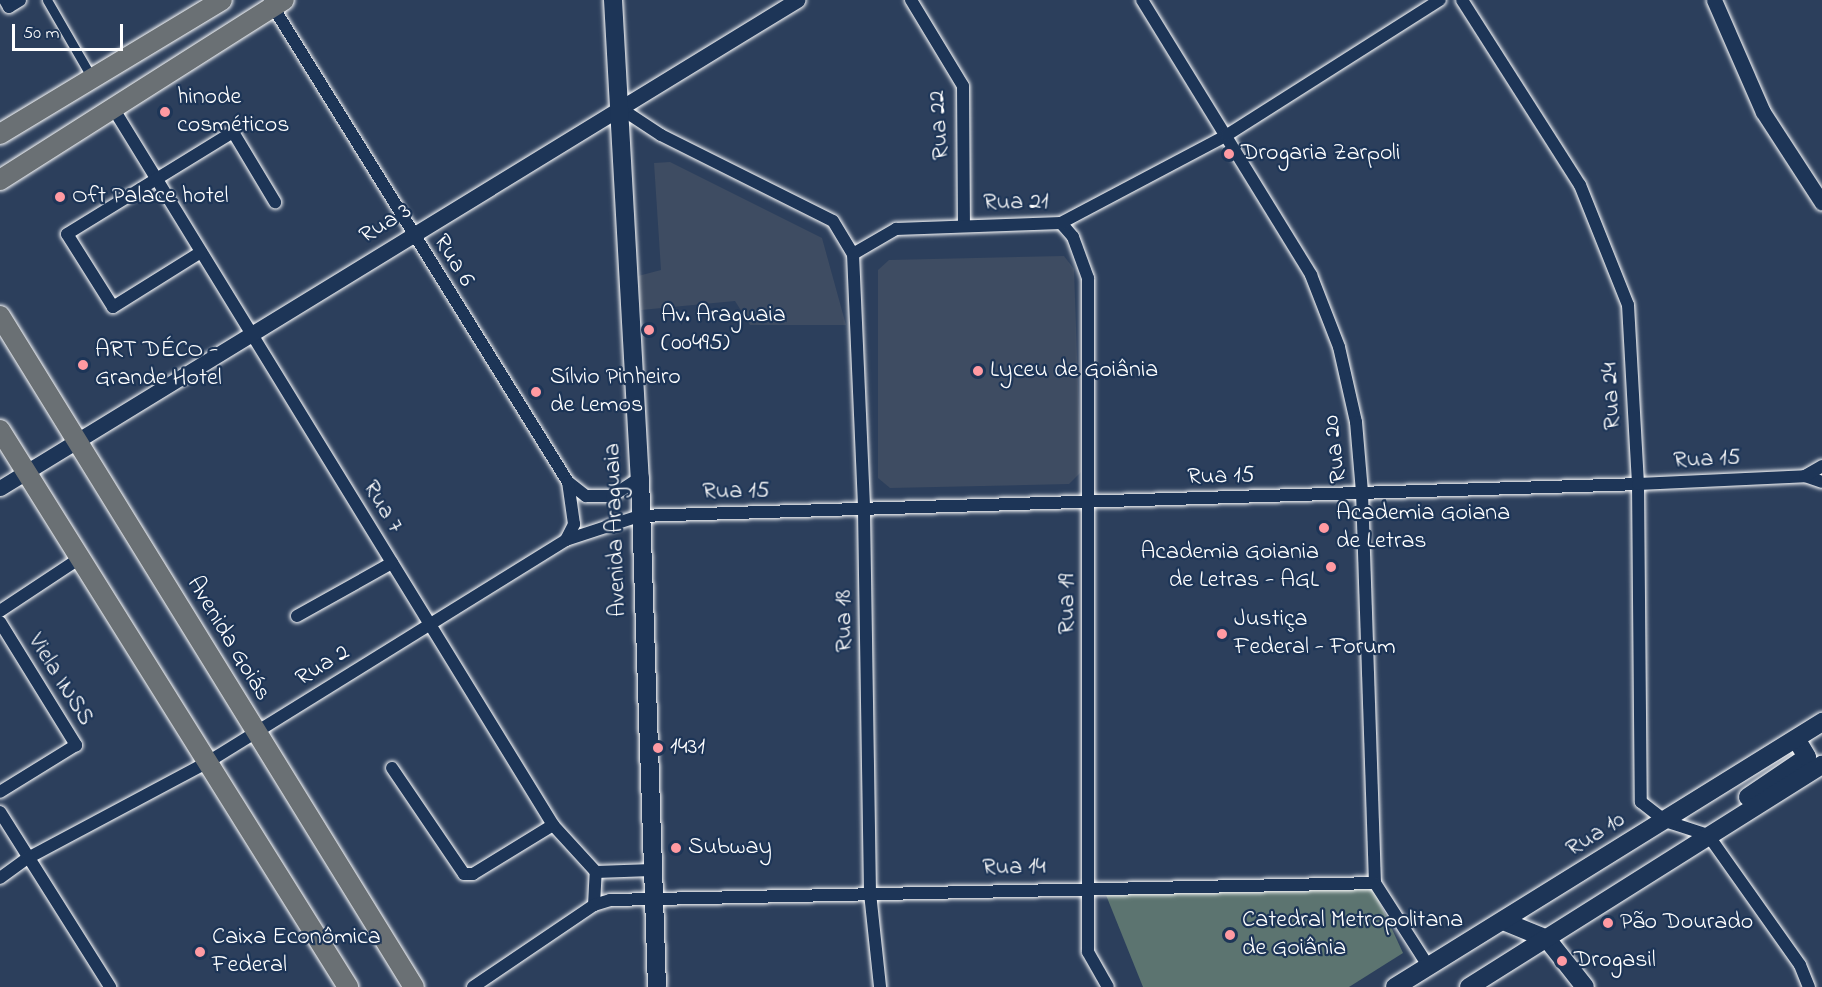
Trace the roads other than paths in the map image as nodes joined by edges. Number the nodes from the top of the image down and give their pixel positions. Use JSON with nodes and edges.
{"nodes":[{"id":1,"x":5,"y":0,"type":"edge"},
{"id":2,"x":20,"y":0,"type":"edge"},
{"id":3,"x":47,"y":0,"type":"edge"},
{"id":4,"x":222,"y":0,"type":"edge"},
{"id":5,"x":613,"y":0,"type":"edge"},
{"id":6,"x":797,"y":0,"type":"edge"},
{"id":7,"x":911,"y":0,"type":"edge"},
{"id":8,"x":1143,"y":0,"type":"edge"},
{"id":9,"x":1440,"y":0,"type":"edge"},
{"id":10,"x":1462,"y":0,"type":"edge"},
{"id":11,"x":1714,"y":0,"type":"edge"},
{"id":12,"x":275,"y":2,"type":"edge"},
{"id":13,"x":93,"y":79,"type":"junction"},
{"id":14,"x":113,"y":108,"type":"junction"},
{"id":15,"x":620,"y":108,"type":"junction"},
{"id":16,"x":0,"y":134,"type":"edge"},
{"id":17,"x":1227,"y":135,"type":"junction"},
{"id":18,"x":0,"y":180,"type":"edge"},
{"id":19,"x":157,"y":180,"type":"junction"},
{"id":20,"x":275,"y":202,"type":"dead end"},
{"id":21,"x":1822,"y":203,"type":"edge"},
{"id":22,"x":1061,"y":223,"type":"junction"},
{"id":23,"x":964,"y":224,"type":"junction"},
{"id":24,"x":411,"y":235,"type":"junction"},
{"id":25,"x":201,"y":252,"type":"junction"},
{"id":26,"x":853,"y":254,"type":"junction"},
{"id":27,"x":0,"y":316,"type":"edge"},
{"id":28,"x":252,"y":334,"type":"junction"},
{"id":29,"x":0,"y":430,"type":"edge"},
{"id":30,"x":79,"y":440,"type":"junction"},
{"id":31,"x":1822,"y":466,"type":"edge"},
{"id":32,"x":26,"y":472,"type":"junction"},
{"id":33,"x":1805,"y":476,"type":"junction"},
{"id":34,"x":639,"y":478,"type":"junction"},
{"id":35,"x":568,"y":482,"type":"junction"},
{"id":36,"x":1822,"y":482,"type":"edge"},
{"id":37,"x":1638,"y":484,"type":"junction"},
{"id":38,"x":0,"y":488,"type":"edge"},
{"id":39,"x":1362,"y":492,"type":"junction"},
{"id":40,"x":1089,"y":503,"type":"junction"},
{"id":41,"x":864,"y":511,"type":"junction"},
{"id":42,"x":639,"y":516,"type":"junction"},
{"id":43,"x":566,"y":540,"type":"junction"},
{"id":44,"x":80,"y":558,"type":"junction"},
{"id":45,"x":392,"y":563,"type":"junction"},
{"id":46,"x":0,"y":610,"type":"edge"},
{"id":47,"x":297,"y":616,"type":"dead end"},
{"id":48,"x":0,"y":622,"type":"edge"},
{"id":49,"x":430,"y":624,"type":"junction"},
{"id":50,"x":1822,"y":722,"type":"edge"},
{"id":51,"x":255,"y":733,"type":"junction"},
{"id":52,"x":1796,"y":739,"type":"junction"},
{"id":53,"x":208,"y":762,"type":"junction"},
{"id":54,"x":1822,"y":765,"type":"edge"},
{"id":55,"x":392,"y":768,"type":"dead end"},
{"id":56,"x":0,"y":792,"type":"edge"},
{"id":57,"x":0,"y":812,"type":"edge"},
{"id":58,"x":1665,"y":821,"type":"junction"},
{"id":59,"x":1727,"y":823,"type":"junction"},
{"id":60,"x":553,"y":825,"type":"junction"},
{"id":61,"x":1708,"y":835,"type":"junction"},
{"id":62,"x":28,"y":858,"type":"junction"},
{"id":63,"x":652,"y":870,"type":"junction"},
{"id":64,"x":596,"y":872,"type":"junction"},
{"id":65,"x":0,"y":878,"type":"edge"},
{"id":66,"x":1375,"y":883,"type":"junction"},
{"id":67,"x":1088,"y":888,"type":"junction"},
{"id":68,"x":870,"y":893,"type":"junction"},
{"id":69,"x":653,"y":900,"type":"junction"},
{"id":70,"x":594,"y":905,"type":"junction"},
{"id":71,"x":1503,"y":921,"type":"junction"},
{"id":72,"x":1547,"y":939,"type":"junction"},
{"id":73,"x":1428,"y":967,"type":"junction"},
{"id":74,"x":111,"y":987,"type":"edge"},
{"id":75,"x":348,"y":987,"type":"edge"},
{"id":76,"x":414,"y":987,"type":"edge"},
{"id":77,"x":473,"y":987,"type":"edge"},
{"id":78,"x":657,"y":987,"type":"edge"},
{"id":79,"x":880,"y":987,"type":"edge"},
{"id":80,"x":1108,"y":987,"type":"edge"},
{"id":81,"x":1395,"y":987,"type":"edge"},
{"id":82,"x":1469,"y":987,"type":"edge"},
{"id":83,"x":1585,"y":987,"type":"edge"},
{"id":84,"x":1809,"y":987,"type":"edge"}],
"edges":[{"from":1,"to":2,"type":"street"},
{"from":3,"to":13,"type":"street"},
{"from":4,"to":13,"type":"main road"},
{"from":5,"to":15,"type":"main road","name":"Avenida Araguaia"},
{"from":6,"to":15,"type":"street","name":"Rua 3"},
{"from":7,"to":23,"type":"street","name":"Rua 22"},
{"from":8,"to":17,"type":"street","name":"Rua 20"},
{"from":9,"to":17,"type":"street","name":"Rua 21"},
{"from":10,"to":37,"type":"street","name":"Rua 24"},
{"from":11,"to":21,"type":"street"},
{"from":12,"to":14,"type":"main road"},
{"from":12,"to":24,"type":"street","name":"Rua 6"},
{"from":13,"to":16,"type":"main road"},
{"from":14,"to":18,"type":"main road"},
{"from":14,"to":19,"type":"street","name":"Rua 7"},
{"from":15,"to":24,"type":"street","name":"Rua 3"},
{"from":15,"to":26,"type":"street"},
{"from":15,"to":34,"type":"main road","name":"Avenida Araguaia"},
{"from":17,"to":22,"type":"street","name":"Rua 21"},
{"from":17,"to":39,"type":"street","name":"Rua 20"},
{"from":19,"to":20,"type":"street"},
{"from":19,"to":25,"type":"street","name":"Rua 7"},
{"from":19,"to":25,"type":"street"},
{"from":22,"to":23,"type":"street","name":"Rua 21"},
{"from":22,"to":40,"type":"street","name":"Rua 19"},
{"from":23,"to":26,"type":"street","name":"Rua 21"},
{"from":24,"to":28,"type":"street","name":"Rua 3"},
{"from":24,"to":35,"type":"street","name":"Rua 6"},
{"from":25,"to":28,"type":"street","name":"Rua 7"},
{"from":26,"to":41,"type":"street","name":"Rua 18"},
{"from":27,"to":30,"type":"main road","name":"Avenida Goiás"},
{"from":28,"to":30,"type":"street","name":"Rua 3"},
{"from":28,"to":45,"type":"street","name":"Rua 7"},
{"from":29,"to":32,"type":"main road"},
{"from":30,"to":32,"type":"street","name":"Rua 3"},
{"from":30,"to":51,"type":"main road","name":"Avenida Goiás"},
{"from":31,"to":33,"type":"street","name":"Rua 15"},
{"from":32,"to":38,"type":"street","name":"Rua 3"},
{"from":32,"to":44,"type":"main road"},
{"from":33,"to":36,"type":"street","name":"Rua 15"},
{"from":33,"to":37,"type":"street","name":"Rua 15"},
{"from":34,"to":35,"type":"street","name":"Rua 6"},
{"from":34,"to":42,"type":"main road","name":"Avenida Araguaia"},
{"from":35,"to":43,"type":"street","name":"Rua 6"},
{"from":37,"to":39,"type":"street","name":"Rua 15"},
{"from":37,"to":58,"type":"street","name":"Rua 24"},
{"from":39,"to":40,"type":"street","name":"Rua 15"},
{"from":39,"to":66,"type":"street","name":"Rua 20"},
{"from":40,"to":41,"type":"street","name":"Rua 15"},
{"from":40,"to":67,"type":"street","name":"Rua 19"},
{"from":41,"to":42,"type":"street","name":"Rua 15"},
{"from":41,"to":68,"type":"street","name":"Rua 18"},
{"from":42,"to":43,"type":"street","name":"Rua 2"},
{"from":42,"to":63,"type":"main road","name":"Avenida Araguaia"},
{"from":43,"to":49,"type":"street","name":"Rua 2"},
{"from":44,"to":46,"type":"street"},
{"from":44,"to":53,"type":"main road"},
{"from":45,"to":47,"type":"street"},
{"from":45,"to":49,"type":"street","name":"Rua 7"},
{"from":48,"to":56,"type":"street","name":"Viela INSS"},
{"from":49,"to":51,"type":"street","name":"Rua 2"},
{"from":49,"to":60,"type":"street","name":"Rua 7"},
{"from":50,"to":52,"type":"main road","name":"Rua 10"},
{"from":51,"to":53,"type":"street","name":"Rua 2"},
{"from":51,"to":76,"type":"main road","name":"Avenida Goiás"},
{"from":52,"to":58,"type":"main road","name":"Rua 10"},
{"from":52,"to":59,"type":"main road"},
{"from":53,"to":62,"type":"street","name":"Rua 2"},
{"from":53,"to":75,"type":"main road"},
{"from":54,"to":59,"type":"main road"},
{"from":55,"to":60,"type":"street"},
{"from":57,"to":62,"type":"street"},
{"from":58,"to":61,"type":"street"},
{"from":58,"to":71,"type":"main road","name":"Rua 10"},
{"from":59,"to":61,"type":"main road"},
{"from":60,"to":64,"type":"street","name":"Rua 7"},
{"from":61,"to":72,"type":"main road"},
{"from":61,"to":84,"type":"street"},
{"from":62,"to":65,"type":"street","name":"Rua 2"},
{"from":62,"to":74,"type":"street"},
{"from":63,"to":64,"type":"street"},
{"from":63,"to":69,"type":"main road","name":"Avenida Araguaia"},
{"from":64,"to":70,"type":"street"},
{"from":66,"to":67,"type":"street","name":"Rua 14"},
{"from":66,"to":73,"type":"street"},
{"from":67,"to":68,"type":"street","name":"Rua 14"},
{"from":67,"to":80,"type":"street","name":"Rua 19"},
{"from":68,"to":69,"type":"street","name":"Rua 14"},
{"from":68,"to":79,"type":"street","name":"Rua 18"},
{"from":69,"to":70,"type":"street","name":"Rua 14"},
{"from":69,"to":78,"type":"main road","name":"Avenida Araguaia"},
{"from":70,"to":77,"type":"street"},
{"from":71,"to":72,"type":"main road"},
{"from":71,"to":73,"type":"main road","name":"Rua 10"},
{"from":72,"to":82,"type":"main road"},
{"from":72,"to":83,"type":"main road"},
{"from":73,"to":81,"type":"main road","name":"Rua 10"}]}
